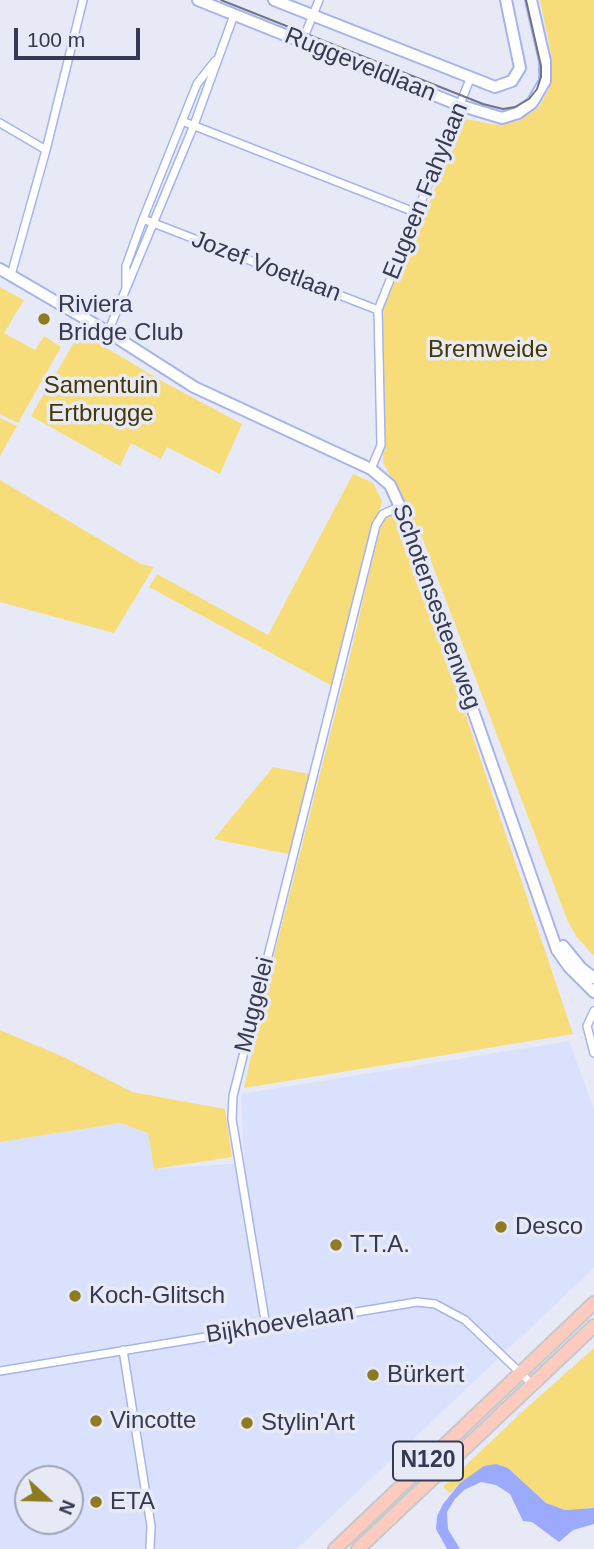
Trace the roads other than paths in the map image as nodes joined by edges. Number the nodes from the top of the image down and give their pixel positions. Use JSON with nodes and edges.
{"nodes":[{"id":1,"x":83,"y":0,"type":"edge"},
{"id":2,"x":198,"y":0,"type":"edge"},
{"id":3,"x":274,"y":0,"type":"edge"},
{"id":4,"x":319,"y":0,"type":"edge"},
{"id":5,"x":506,"y":0,"type":"edge"},
{"id":6,"x":531,"y":0,"type":"edge"},
{"id":7,"x":234,"y":15,"type":"junction"},
{"id":8,"x":313,"y":16,"type":"junction"},
{"id":9,"x":302,"y":42,"type":"junction"},
{"id":10,"x":219,"y":56,"type":"junction"},
{"id":11,"x":470,"y":79,"type":"junction"},
{"id":12,"x":459,"y":105,"type":"junction"},
{"id":13,"x":182,"y":121,"type":"junction"},
{"id":14,"x":0,"y":122,"type":"edge"},
{"id":15,"x":194,"y":125,"type":"junction"},
{"id":16,"x":46,"y":150,"type":"junction"},
{"id":17,"x":417,"y":213,"type":"junction"},
{"id":18,"x":143,"y":219,"type":"junction"},
{"id":19,"x":154,"y":224,"type":"junction"},
{"id":20,"x":0,"y":269,"type":"edge"},
{"id":21,"x":11,"y":275,"type":"junction"},
{"id":22,"x":126,"y":292,"type":"junction"},
{"id":23,"x":378,"y":310,"type":"junction"},
{"id":24,"x":108,"y":332,"type":"junction"},
{"id":25,"x":371,"y":468,"type":"junction"},
{"id":26,"x":401,"y":506,"type":"junction"},
{"id":27,"x":552,"y":933,"type":"junction"},
{"id":28,"x":594,"y":978,"type":"edge"},
{"id":29,"x":594,"y":992,"type":"edge"},
{"id":30,"x":594,"y":1011,"type":"edge"},
{"id":31,"x":594,"y":1053,"type":"edge"},
{"id":32,"x":594,"y":1303,"type":"edge"},
{"id":33,"x":267,"y":1326,"type":"junction"},
{"id":34,"x":594,"y":1326,"type":"edge"},
{"id":35,"x":123,"y":1350,"type":"junction"},
{"id":36,"x":0,"y":1370,"type":"edge"},
{"id":37,"x":521,"y":1373,"type":"junction"},
{"id":38,"x":532,"y":1384,"type":"junction"},
{"id":39,"x":150,"y":1549,"type":"edge"},
{"id":40,"x":335,"y":1549,"type":"edge"},
{"id":41,"x":358,"y":1549,"type":"edge"}],
"edges":[{"from":1,"to":16,"type":"street"},
{"from":2,"to":7,"type":"street","name":"Ruggeveldlaan"},
{"from":3,"to":8,"type":"street","name":"Ruggeveldlaan"},
{"from":4,"to":8,"type":"street"},
{"from":5,"to":11,"type":"street","name":"Ruggeveldlaan"},
{"from":6,"to":12,"type":"street","name":"Ruggeveldlaan"},
{"from":7,"to":9,"type":"street","name":"Ruggeveldlaan"},
{"from":7,"to":10,"type":"street"},
{"from":8,"to":9,"type":"street"},
{"from":8,"to":11,"type":"street","name":"Ruggeveldlaan"},
{"from":9,"to":12,"type":"street","name":"Ruggeveldlaan"},
{"from":10,"to":13,"type":"street"},
{"from":10,"to":15,"type":"street"},
{"from":11,"to":12,"type":"street","name":"Eugeen Fahylaan"},
{"from":12,"to":17,"type":"street","name":"Eugeen Fahylaan"},
{"from":13,"to":15,"type":"street"},
{"from":13,"to":18,"type":"street"},
{"from":14,"to":16,"type":"street"},
{"from":15,"to":17,"type":"street"},
{"from":15,"to":19,"type":"street"},
{"from":16,"to":21,"type":"street"},
{"from":17,"to":23,"type":"street","name":"Eugeen Fahylaan"},
{"from":18,"to":19,"type":"street","name":"Jozef Voetlaan"},
{"from":18,"to":22,"type":"street"},
{"from":19,"to":22,"type":"street"},
{"from":19,"to":23,"type":"street","name":"Jozef Voetlaan"},
{"from":20,"to":21,"type":"street","name":"Schotensesteenweg"},
{"from":21,"to":24,"type":"street","name":"Schotensesteenweg"},
{"from":22,"to":24,"type":"street"},
{"from":23,"to":25,"type":"street","name":"Eugeen Fahylaan"},
{"from":24,"to":25,"type":"street","name":"Schotensesteenweg"},
{"from":25,"to":26,"type":"street","name":"Schotensesteenweg"},
{"from":26,"to":27,"type":"street","name":"Schotensesteenweg"},
{"from":26,"to":33,"type":"street","name":"Muggelei"},
{"from":27,"to":28,"type":"street"},
{"from":27,"to":29,"type":"street"},
{"from":30,"to":31,"type":"street"},
{"from":32,"to":37,"type":"main road","number":"N120"},
{"from":33,"to":35,"type":"street","name":"Bijkhoevelaan"},
{"from":33,"to":37,"type":"street","name":"Bijkhoevelaan"},
{"from":34,"to":38,"type":"main road","number":"N120"},
{"from":35,"to":36,"type":"street","name":"Bijkhoevelaan"},
{"from":35,"to":39,"type":"street"},
{"from":37,"to":38,"type":"street","name":"Bijkhoevelaan"},
{"from":37,"to":40,"type":"main road","number":"N120"},
{"from":38,"to":41,"type":"main road","number":"N120"}]}
